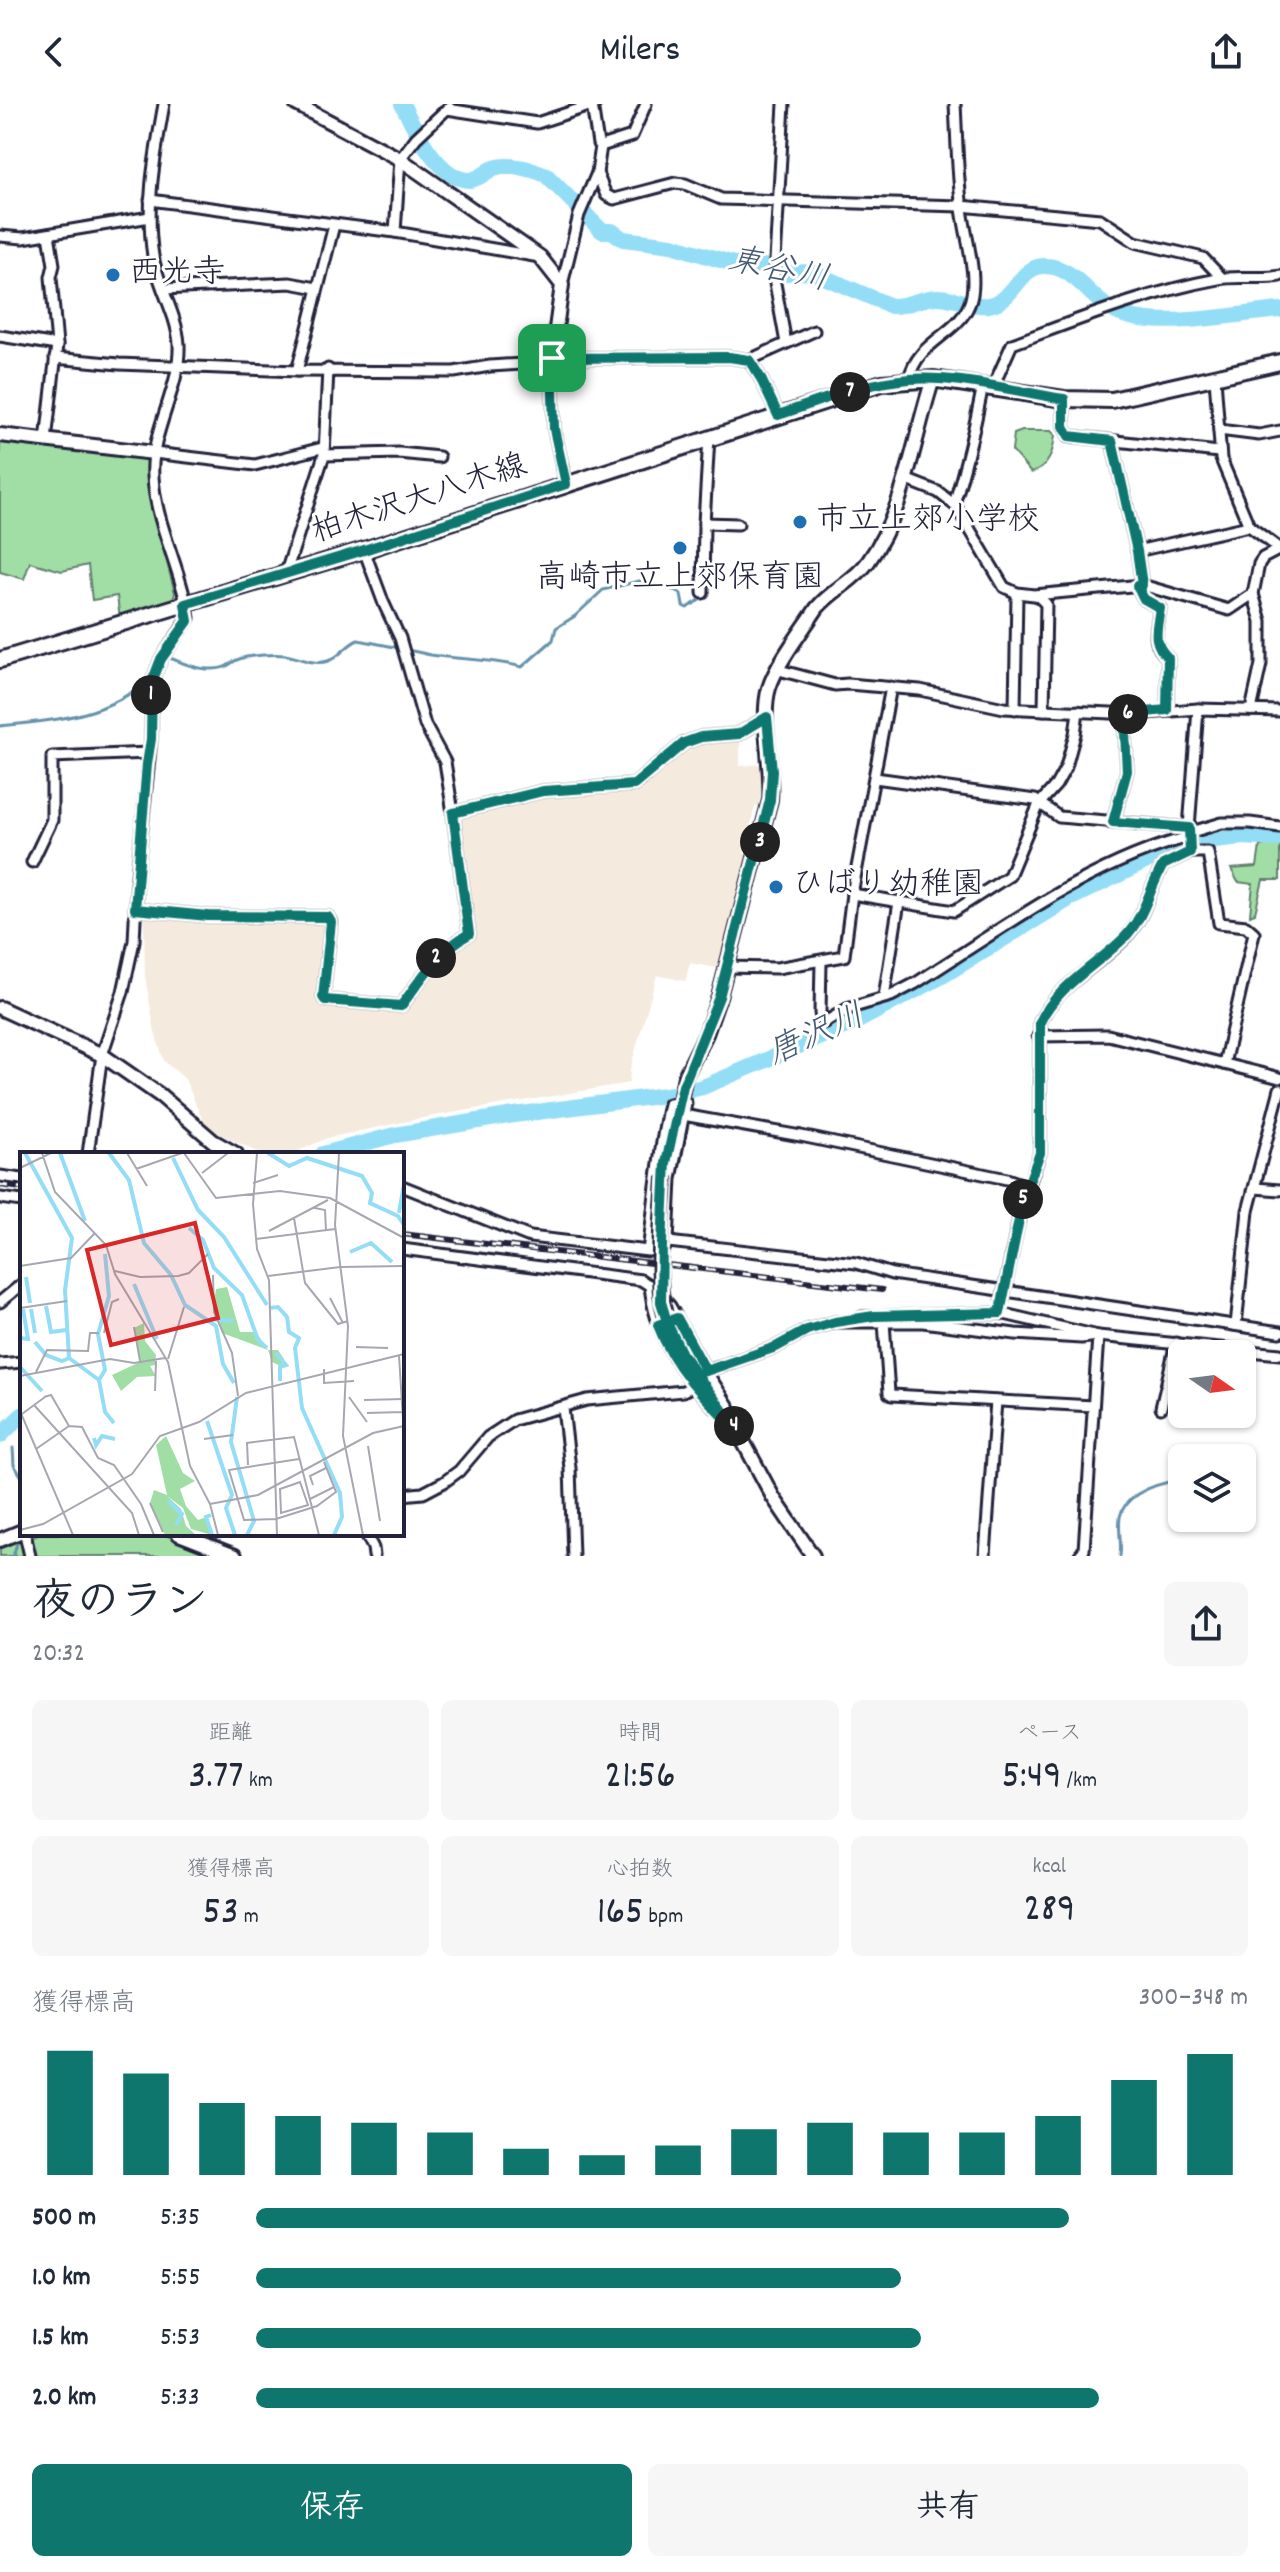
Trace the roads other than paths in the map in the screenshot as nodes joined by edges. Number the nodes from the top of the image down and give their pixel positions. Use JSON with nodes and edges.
{"nodes":[{"id":1,"x":164,"y":104,"type":"edge"},
{"id":2,"x":296,"y":104,"type":"edge"},
{"id":3,"x":646,"y":104,"type":"edge"},
{"id":4,"x":784,"y":104,"type":"edge"},
{"id":5,"x":955,"y":104,"type":"edge"},
{"id":6,"x":593,"y":105,"type":"edge"},
{"id":7,"x":449,"y":107,"type":"edge"},
{"id":8,"x":601,"y":146,"type":"junction"},
{"id":9,"x":400,"y":159,"type":"junction"},
{"id":10,"x":597,"y":173,"type":"junction"},
{"id":11,"x":150,"y":200,"type":"junction"},
{"id":12,"x":780,"y":203,"type":"junction"},
{"id":13,"x":961,"y":206,"type":"junction"},
{"id":14,"x":150,"y":217,"type":"junction"},
{"id":15,"x":334,"y":225,"type":"junction"},
{"id":16,"x":395,"y":232,"type":"junction"},
{"id":17,"x":49,"y":234,"type":"junction"},
{"id":18,"x":0,"y":236,"type":"edge"},
{"id":19,"x":540,"y":257,"type":"junction"},
{"id":20,"x":1280,"y":276,"type":"edge"},
{"id":21,"x":1222,"y":278,"type":"junction"},
{"id":22,"x":562,"y":285,"type":"junction"},
{"id":23,"x":317,"y":288,"type":"junction"},
{"id":24,"x":163,"y":289,"type":"junction"},
{"id":25,"x":814,"y":331,"type":"dead end"},
{"id":26,"x":0,"y":336,"type":"edge"},
{"id":27,"x":786,"y":343,"type":"junction"},
{"id":28,"x":57,"y":345,"type":"junction"},
{"id":29,"x":55,"y":358,"type":"junction"},
{"id":30,"x":555,"y":360,"type":"junction"},
{"id":31,"x":749,"y":360,"type":"junction"},
{"id":32,"x":1280,"y":362,"type":"edge"},
{"id":33,"x":178,"y":366,"type":"junction"},
{"id":34,"x":328,"y":369,"type":"junction"},
{"id":35,"x":297,"y":371,"type":"junction"},
{"id":36,"x":1215,"y":378,"type":"junction"},
{"id":37,"x":909,"y":379,"type":"junction"},
{"id":38,"x":933,"y":379,"type":"junction"},
{"id":39,"x":988,"y":386,"type":"junction"},
{"id":40,"x":1064,"y":399,"type":"junction"},
{"id":41,"x":778,"y":415,"type":"junction"},
{"id":42,"x":1219,"y":430,"type":"junction"},
{"id":43,"x":1280,"y":431,"type":"edge"},
{"id":44,"x":0,"y":435,"type":"edge"},
{"id":45,"x":709,"y":437,"type":"junction"},
{"id":46,"x":46,"y":441,"type":"junction"},
{"id":47,"x":1112,"y":441,"type":"junction"},
{"id":48,"x":323,"y":451,"type":"junction"},
{"id":49,"x":1219,"y":452,"type":"junction"},
{"id":50,"x":154,"y":453,"type":"junction"},
{"id":51,"x":439,"y":457,"type":"dead end"},
{"id":52,"x":905,"y":479,"type":"junction"},
{"id":53,"x":566,"y":484,"type":"junction"},
{"id":54,"x":954,"y":504,"type":"junction"},
{"id":55,"x":704,"y":523,"type":"junction"},
{"id":56,"x":738,"y":524,"type":"dead end"},
{"id":57,"x":1249,"y":526,"type":"junction"},
{"id":58,"x":1280,"y":549,"type":"edge"},
{"id":59,"x":364,"y":550,"type":"junction"},
{"id":60,"x":1137,"y":551,"type":"junction"},
{"id":61,"x":290,"y":572,"type":"junction"},
{"id":62,"x":1140,"y":585,"type":"junction"},
{"id":63,"x":703,"y":593,"type":"dead end"},
{"id":64,"x":1017,"y":593,"type":"junction"},
{"id":65,"x":1253,"y":594,"type":"junction"},
{"id":66,"x":1037,"y":595,"type":"junction"},
{"id":67,"x":185,"y":604,"type":"junction"},
{"id":68,"x":0,"y":660,"type":"edge"},
{"id":69,"x":779,"y":670,"type":"junction"},
{"id":70,"x":891,"y":687,"type":"junction"},
{"id":71,"x":1015,"y":709,"type":"junction"},
{"id":72,"x":1198,"y":709,"type":"junction"},
{"id":73,"x":1044,"y":710,"type":"junction"},
{"id":74,"x":1167,"y":710,"type":"junction"},
{"id":75,"x":1251,"y":710,"type":"junction"},
{"id":76,"x":1078,"y":711,"type":"junction"},
{"id":77,"x":1280,"y":711,"type":"edge"},
{"id":78,"x":1124,"y":714,"type":"junction"},
{"id":79,"x":767,"y":717,"type":"junction"},
{"id":80,"x":149,"y":753,"type":"junction"},
{"id":81,"x":875,"y":778,"type":"junction"},
{"id":82,"x":1039,"y":804,"type":"junction"},
{"id":83,"x":453,"y":813,"type":"junction"},
{"id":84,"x":1113,"y":822,"type":"junction"},
{"id":85,"x":1280,"y":827,"type":"edge"},
{"id":86,"x":1189,"y":834,"type":"junction"},
{"id":87,"x":1190,"y":851,"type":"junction"},
{"id":88,"x":32,"y":862,"type":"dead end"},
{"id":89,"x":852,"y":894,"type":"junction"},
{"id":90,"x":899,"y":902,"type":"junction"},
{"id":91,"x":135,"y":909,"type":"junction"},
{"id":92,"x":821,"y":961,"type":"junction"},
{"id":93,"x":727,"y":967,"type":"junction"},
{"id":94,"x":884,"y":997,"type":"junction"},
{"id":95,"x":0,"y":1008,"type":"edge"},
{"id":96,"x":1038,"y":1036,"type":"junction"},
{"id":97,"x":102,"y":1055,"type":"junction"},
{"id":98,"x":1224,"y":1064,"type":"junction"},
{"id":99,"x":1280,"y":1078,"type":"edge"},
{"id":100,"x":1280,"y":1089,"type":"edge"},
{"id":101,"x":681,"y":1101,"type":"junction"},
{"id":102,"x":88,"y":1152,"type":"edge"},
{"id":103,"x":232,"y":1152,"type":"edge"},
{"id":104,"x":0,"y":1176,"type":"edge"},
{"id":105,"x":20,"y":1179,"type":"edge"},
{"id":106,"x":1027,"y":1186,"type":"junction"},
{"id":107,"x":404,"y":1187,"type":"edge"},
{"id":108,"x":1255,"y":1188,"type":"junction"},
{"id":109,"x":1280,"y":1190,"type":"edge"},
{"id":110,"x":0,"y":1198,"type":"edge"},
{"id":111,"x":20,"y":1201,"type":"edge"},
{"id":112,"x":668,"y":1242,"type":"junction"},
{"id":113,"x":404,"y":1249,"type":"edge"},
{"id":114,"x":648,"y":1251,"type":"junction"},
{"id":115,"x":650,"y":1285,"type":"junction"},
{"id":116,"x":20,"y":1286,"type":"edge"},
{"id":117,"x":0,"y":1302,"type":"edge"},
{"id":118,"x":1001,"y":1308,"type":"junction"},
{"id":119,"x":677,"y":1318,"type":"junction"},
{"id":120,"x":850,"y":1322,"type":"junction"},
{"id":121,"x":884,"y":1322,"type":"junction"},
{"id":122,"x":658,"y":1325,"type":"junction"},
{"id":123,"x":1236,"y":1325,"type":"junction"},
{"id":124,"x":1280,"y":1332,"type":"edge"},
{"id":125,"x":1098,"y":1336,"type":"junction"},
{"id":126,"x":1168,"y":1342,"type":"edge"},
{"id":127,"x":1256,"y":1351,"type":"edge"},
{"id":128,"x":1280,"y":1354,"type":"edge"},
{"id":129,"x":20,"y":1362,"type":"edge"},
{"id":130,"x":0,"y":1364,"type":"edge"},
{"id":131,"x":706,"y":1371,"type":"junction"},
{"id":132,"x":1168,"y":1378,"type":"edge"},
{"id":133,"x":693,"y":1386,"type":"junction"},
{"id":134,"x":996,"y":1401,"type":"junction"},
{"id":135,"x":1093,"y":1406,"type":"junction"},
{"id":136,"x":563,"y":1408,"type":"junction"},
{"id":137,"x":1161,"y":1408,"type":"dead end"},
{"id":138,"x":737,"y":1430,"type":"junction"},
{"id":139,"x":404,"y":1495,"type":"edge"},
{"id":140,"x":20,"y":1534,"type":"edge"},
{"id":141,"x":24,"y":1536,"type":"edge"},
{"id":142,"x":184,"y":1536,"type":"edge"},
{"id":143,"x":367,"y":1536,"type":"edge"},
{"id":144,"x":0,"y":1540,"type":"edge"},
{"id":145,"x":30,"y":1556,"type":"edge"},
{"id":146,"x":235,"y":1556,"type":"edge"},
{"id":147,"x":374,"y":1556,"type":"edge"},
{"id":148,"x":573,"y":1556,"type":"edge"},
{"id":149,"x":813,"y":1556,"type":"edge"},
{"id":150,"x":985,"y":1556,"type":"edge"},
{"id":151,"x":1079,"y":1556,"type":"edge"}],
"edges":[{"from":1,"to":11,"type":"street"},
{"from":2,"to":9,"type":"street"},
{"from":3,"to":8,"type":"street"},
{"from":4,"to":12,"type":"street"},
{"from":5,"to":13,"type":"street"},
{"from":6,"to":7,"type":"street"},
{"from":6,"to":8,"type":"street"},
{"from":7,"to":9,"type":"street"},
{"from":8,"to":10,"type":"street"},
{"from":9,"to":16,"type":"street"},
{"from":9,"to":19,"type":"street"},
{"from":10,"to":12,"type":"street"},
{"from":10,"to":22,"type":"street"},
{"from":11,"to":14,"type":"street"},
{"from":11,"to":15,"type":"street"},
{"from":12,"to":13,"type":"street"},
{"from":12,"to":27,"type":"street"},
{"from":13,"to":21,"type":"street"},
{"from":13,"to":37,"type":"street"},
{"from":14,"to":17,"type":"street"},
{"from":14,"to":24,"type":"street"},
{"from":15,"to":16,"type":"street"},
{"from":15,"to":23,"type":"street"},
{"from":16,"to":19,"type":"street"},
{"from":17,"to":18,"type":"street"},
{"from":17,"to":28,"type":"street"},
{"from":19,"to":22,"type":"street"},
{"from":20,"to":21,"type":"street"},
{"from":21,"to":39,"type":"street"},
{"from":22,"to":30,"type":"street"},
{"from":23,"to":24,"type":"street"},
{"from":23,"to":35,"type":"street"},
{"from":24,"to":33,"type":"street"},
{"from":25,"to":27,"type":"street"},
{"from":26,"to":28,"type":"street"},
{"from":27,"to":31,"type":"street"},
{"from":28,"to":29,"type":"street"},
{"from":29,"to":33,"type":"street"},
{"from":29,"to":46,"type":"street"},
{"from":30,"to":31,"type":"street"},
{"from":30,"to":34,"type":"street"},
{"from":30,"to":53,"type":"street"},
{"from":31,"to":41,"type":"street"},
{"from":32,"to":36,"type":"main road","name":"柏木沢大八木線"},
{"from":33,"to":35,"type":"street"},
{"from":33,"to":50,"type":"street"},
{"from":34,"to":35,"type":"street"},
{"from":34,"to":48,"type":"street"},
{"from":36,"to":40,"type":"main road","name":"柏木沢大八木線"},
{"from":36,"to":42,"type":"street"},
{"from":37,"to":38,"type":"main road","name":"柏木沢大八木線"},
{"from":37,"to":41,"type":"main road","name":"柏木沢大八木線"},
{"from":38,"to":39,"type":"main road","name":"柏木沢大八木線"},
{"from":38,"to":52,"type":"street"},
{"from":39,"to":40,"type":"main road","name":"柏木沢大八木線"},
{"from":39,"to":54,"type":"street"},
{"from":40,"to":47,"type":"street"},
{"from":41,"to":45,"type":"main road","name":"柏木沢大八木線"},
{"from":42,"to":43,"type":"street"},
{"from":42,"to":49,"type":"street"},
{"from":44,"to":46,"type":"street"},
{"from":45,"to":53,"type":"main road","name":"柏木沢大八木線"},
{"from":45,"to":55,"type":"street"},
{"from":46,"to":50,"type":"street"},
{"from":47,"to":49,"type":"street"},
{"from":47,"to":60,"type":"street"},
{"from":48,"to":50,"type":"street"},
{"from":48,"to":51,"type":"street"},
{"from":48,"to":61,"type":"street"},
{"from":49,"to":57,"type":"street"},
{"from":50,"to":67,"type":"street"},
{"from":52,"to":54,"type":"street"},
{"from":52,"to":69,"type":"street"},
{"from":53,"to":59,"type":"main road","name":"柏木沢大八木線"},
{"from":54,"to":64,"type":"street"},
{"from":55,"to":56,"type":"street"},
{"from":55,"to":63,"type":"street"},
{"from":57,"to":58,"type":"street"},
{"from":57,"to":60,"type":"street"},
{"from":58,"to":65,"type":"street"},
{"from":59,"to":61,"type":"main road","name":"柏木沢大八木線"},
{"from":59,"to":83,"type":"street"},
{"from":60,"to":62,"type":"street"},
{"from":61,"to":67,"type":"main road","name":"柏木沢大八木線"},
{"from":62,"to":65,"type":"street"},
{"from":62,"to":66,"type":"street"},
{"from":62,"to":74,"type":"street"},
{"from":64,"to":66,"type":"street"},
{"from":64,"to":71,"type":"street"},
{"from":65,"to":75,"type":"street"},
{"from":66,"to":73,"type":"street"},
{"from":67,"to":68,"type":"main road","name":"柏木沢大八木線"},
{"from":67,"to":80,"type":"street"},
{"from":69,"to":70,"type":"street"},
{"from":69,"to":79,"type":"street"},
{"from":70,"to":71,"type":"street"},
{"from":70,"to":81,"type":"street"},
{"from":71,"to":73,"type":"street"},
{"from":72,"to":74,"type":"street"},
{"from":72,"to":75,"type":"street"},
{"from":72,"to":86,"type":"street"},
{"from":73,"to":76,"type":"street"},
{"from":74,"to":78,"type":"street"},
{"from":75,"to":77,"type":"street"},
{"from":76,"to":78,"type":"street"},
{"from":76,"to":82,"type":"street"},
{"from":78,"to":84,"type":"street"},
{"from":79,"to":83,"type":"street"},
{"from":79,"to":93,"type":"street"},
{"from":80,"to":88,"type":"street"},
{"from":80,"to":91,"type":"street"},
{"from":81,"to":82,"type":"street"},
{"from":81,"to":89,"type":"street"},
{"from":82,"to":84,"type":"street"},
{"from":82,"to":90,"type":"street"},
{"from":83,"to":91,"type":"street"},
{"from":84,"to":86,"type":"street"},
{"from":85,"to":86,"type":"street"},
{"from":86,"to":87,"type":"street"},
{"from":86,"to":94,"type":"street"},
{"from":87,"to":96,"type":"street"},
{"from":87,"to":98,"type":"street"},
{"from":89,"to":90,"type":"street"},
{"from":89,"to":92,"type":"street"},
{"from":90,"to":94,"type":"street"},
{"from":91,"to":97,"type":"street"},
{"from":92,"to":93,"type":"street"},
{"from":92,"to":94,"type":"street"},
{"from":93,"to":101,"type":"street"},
{"from":95,"to":97,"type":"street"},
{"from":96,"to":98,"type":"street"},
{"from":96,"to":106,"type":"street"},
{"from":97,"to":102,"type":"street"},
{"from":97,"to":103,"type":"street"},
{"from":98,"to":99,"type":"street"},
{"from":100,"to":108,"type":"street"},
{"from":101,"to":106,"type":"street"},
{"from":101,"to":112,"type":"street"},
{"from":101,"to":114,"type":"street"},
{"from":101,"to":138,"type":"street","bridge":true},
{"from":104,"to":105,"type":"street"},
{"from":106,"to":118,"type":"street","bridge":true},
{"from":107,"to":114,"type":"street"},
{"from":108,"to":109,"type":"street"},
{"from":108,"to":123,"type":"street"},
{"from":110,"to":111,"type":"street"},
{"from":112,"to":114,"type":"street"},
{"from":112,"to":123,"type":"street"},
{"from":113,"to":115,"type":"street"},
{"from":115,"to":119,"type":"street"},
{"from":115,"to":122,"type":"street"},
{"from":116,"to":117,"type":"street"},
{"from":118,"to":120,"type":"street"},
{"from":118,"to":125,"type":"street"},
{"from":119,"to":122,"type":"street"},
{"from":119,"to":131,"type":"street"},
{"from":120,"to":121,"type":"street"},
{"from":120,"to":131,"type":"street"},
{"from":121,"to":125,"type":"street"},
{"from":121,"to":134,"type":"street"},
{"from":122,"to":133,"type":"street"},
{"from":123,"to":124,"type":"street"},
{"from":125,"to":126,"type":"street"},
{"from":125,"to":135,"type":"street"},
{"from":127,"to":128,"type":"street"},
{"from":129,"to":130,"type":"street"},
{"from":131,"to":138,"type":"street"},
{"from":132,"to":137,"type":"street"},
{"from":133,"to":136,"type":"street"},
{"from":133,"to":138,"type":"street"},
{"from":134,"to":135,"type":"street"},
{"from":134,"to":150,"type":"street"},
{"from":135,"to":151,"type":"street"},
{"from":136,"to":139,"type":"street"},
{"from":136,"to":148,"type":"street"},
{"from":138,"to":149,"type":"street"},
{"from":140,"to":144,"type":"street"},
{"from":141,"to":145,"type":"street"},
{"from":142,"to":146,"type":"street"},
{"from":143,"to":147,"type":"street"}]}
